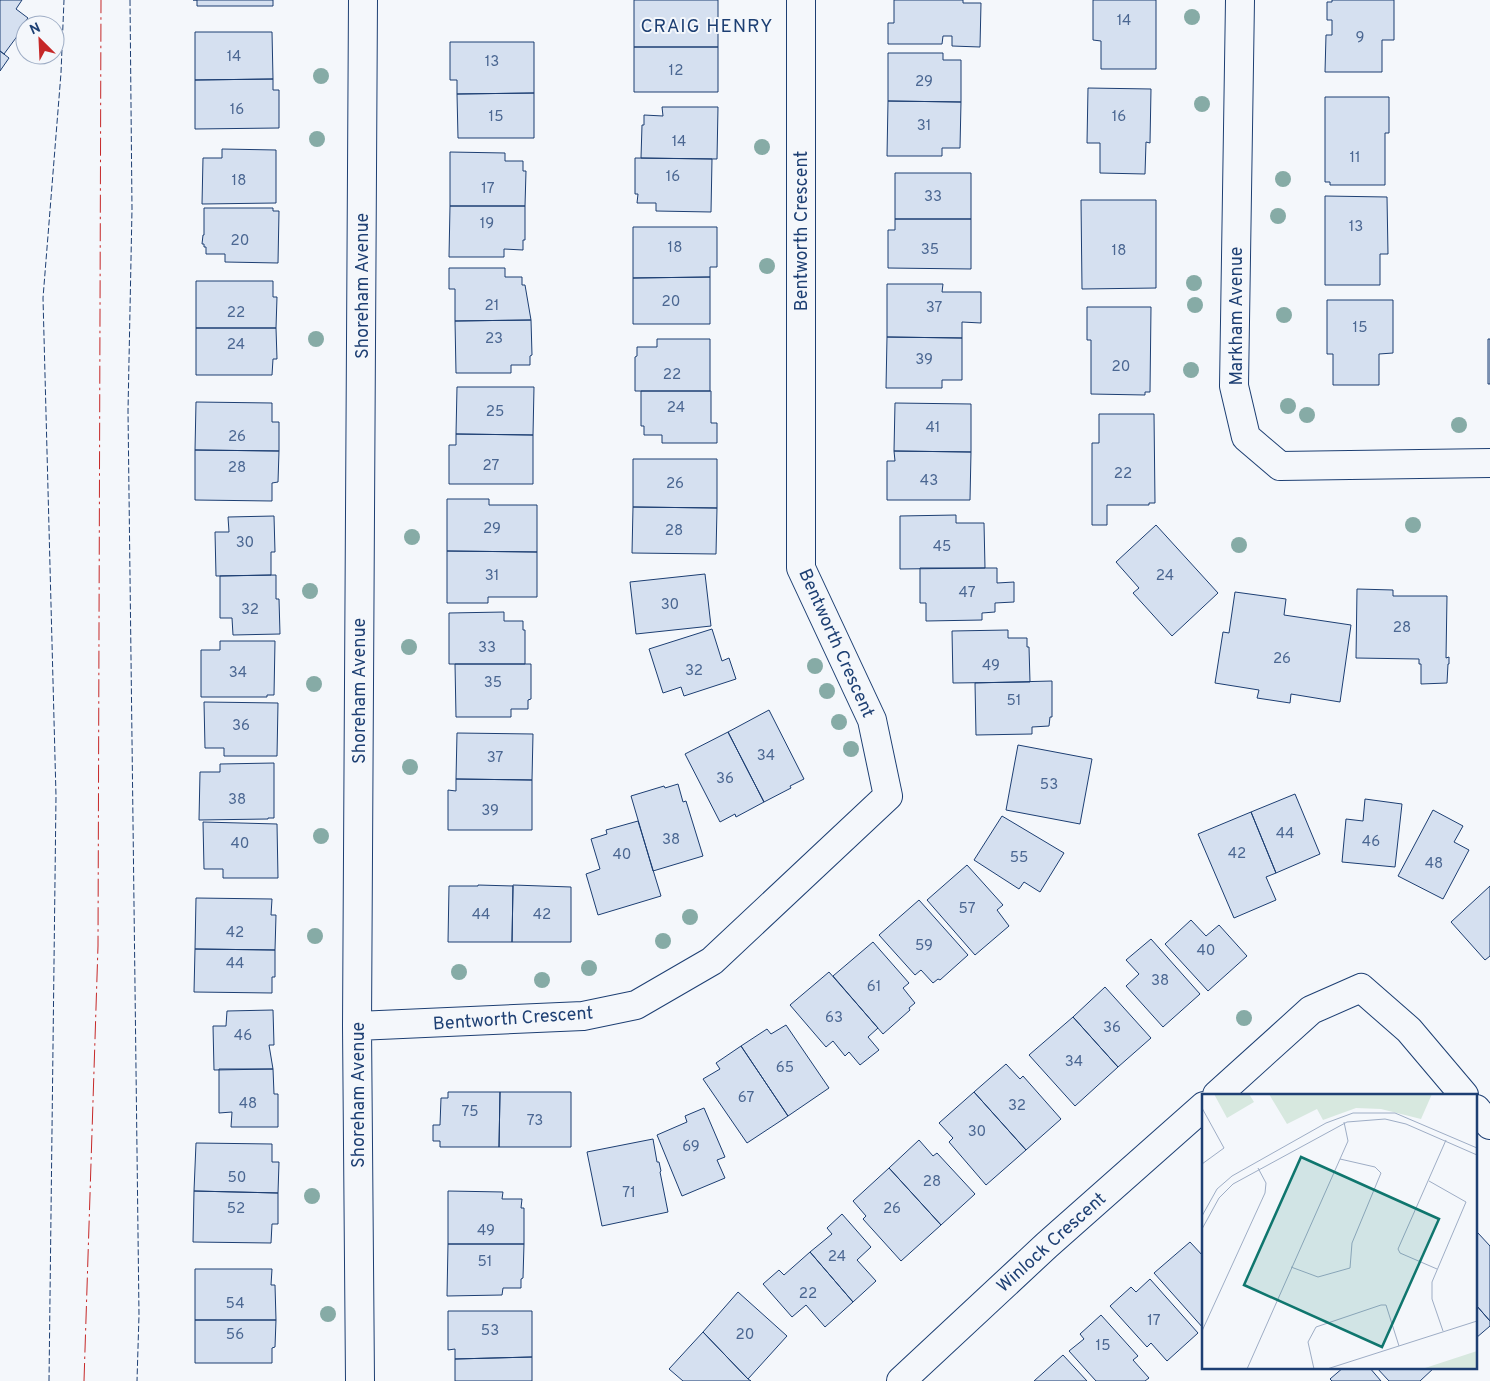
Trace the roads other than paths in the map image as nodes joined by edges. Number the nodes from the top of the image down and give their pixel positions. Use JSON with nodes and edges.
{"nodes":[{"id":1,"x":364,"y":0,"type":"edge"},
{"id":2,"x":801,"y":0,"type":"edge"},
{"id":3,"x":1240,"y":0,"type":"edge"},
{"id":4,"x":1490,"y":463,"type":"edge"},
{"id":5,"x":357,"y":1026,"type":"junction"},
{"id":6,"x":1218,"y":1094,"type":"edge"},
{"id":7,"x":1463,"y":1094,"type":"edge"},
{"id":8,"x":1202,"y":1108,"type":"edge"},
{"id":9,"x":1478,"y":1111,"type":"edge"},
{"id":10,"x":1490,"y":1125,"type":"edge"},
{"id":11,"x":360,"y":1381,"type":"edge"},
{"id":12,"x":901,"y":1381,"type":"edge"}],
"edges":[{"from":1,"to":5,"type":"street","name":"Shoreham Avenue"},
{"from":2,"to":5,"type":"street","name":"Bentworth Crescent"},
{"from":3,"to":4,"type":"street","name":"Markham Avenue"},
{"from":5,"to":11,"type":"street","name":"Shoreham Avenue"},
{"from":6,"to":7,"type":"street"},
{"from":8,"to":12,"type":"street","name":"Winlock Crescent"},
{"from":9,"to":10,"type":"street"}]}
